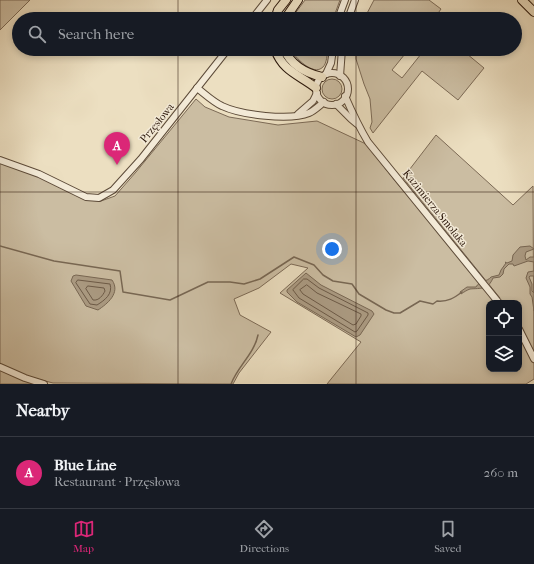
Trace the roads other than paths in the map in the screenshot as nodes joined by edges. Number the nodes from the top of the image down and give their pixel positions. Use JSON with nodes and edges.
{"nodes":[{"id":1,"x":266,"y":0,"type":"edge"},
{"id":2,"x":286,"y":0,"type":"edge"},
{"id":3,"x":298,"y":0,"type":"edge"},
{"id":4,"x":345,"y":0,"type":"edge"},
{"id":5,"x":356,"y":0,"type":"edge"},
{"id":6,"x":522,"y":0,"type":"edge"},
{"id":7,"x":257,"y":12,"type":"edge"},
{"id":8,"x":277,"y":12,"type":"edge"},
{"id":9,"x":290,"y":12,"type":"edge"},
{"id":10,"x":341,"y":12,"type":"edge"},
{"id":11,"x":351,"y":12,"type":"edge"},
{"id":12,"x":534,"y":12,"type":"edge"},
{"id":13,"x":222,"y":56,"type":"edge"},
{"id":14,"x":278,"y":56,"type":"edge"},
{"id":15,"x":288,"y":56,"type":"edge"},
{"id":16,"x":332,"y":56,"type":"edge"},
{"id":17,"x":341,"y":56,"type":"edge"},
{"id":18,"x":324,"y":76,"type":"junction"},
{"id":19,"x":340,"y":76,"type":"junction"},
{"id":20,"x":197,"y":88,"type":"junction"},
{"id":21,"x":316,"y":91,"type":"junction"},
{"id":22,"x":345,"y":96,"type":"junction"},
{"id":23,"x":324,"y":102,"type":"junction"},
{"id":24,"x":336,"y":104,"type":"junction"},
{"id":25,"x":295,"y":116,"type":"junction"},
{"id":26,"x":357,"y":124,"type":"junction"},
{"id":27,"x":0,"y":160,"type":"edge"},
{"id":28,"x":497,"y":300,"type":"edge"},
{"id":29,"x":522,"y":335,"type":"edge"},
{"id":30,"x":534,"y":359,"type":"edge"},
{"id":31,"x":0,"y":368,"type":"edge"},
{"id":32,"x":44,"y":384,"type":"edge"}],
"edges":[{"from":1,"to":7,"type":"street"},
{"from":2,"to":8,"type":"main road"},
{"from":3,"to":9,"type":"main road"},
{"from":4,"to":10,"type":"street"},
{"from":5,"to":11,"type":"street"},
{"from":6,"to":12,"type":"main road"},
{"from":13,"to":20,"type":"street","name":"Przęsłowa"},
{"from":14,"to":21,"type":"main road"},
{"from":15,"to":18,"type":"main road"},
{"from":16,"to":18,"type":"street"},
{"from":17,"to":19,"type":"street"},
{"from":18,"to":19,"type":"street"},
{"from":18,"to":21,"type":"street"},
{"from":19,"to":22,"type":"street"},
{"from":20,"to":25,"type":"street"},
{"from":20,"to":27,"type":"street","name":"Przęsłowa"},
{"from":21,"to":23,"type":"street"},
{"from":21,"to":25,"type":"street"},
{"from":22,"to":24,"type":"street"},
{"from":22,"to":26,"type":"street","name":"Kazimierza Smolaka"},
{"from":23,"to":24,"type":"street"},
{"from":23,"to":25,"type":"street"},
{"from":24,"to":26,"type":"street","name":"Kazimierza Smolaka"},
{"from":26,"to":28,"type":"street","name":"Kazimierza Smolaka"},
{"from":29,"to":30,"type":"street"},
{"from":31,"to":32,"type":"street"}]}
